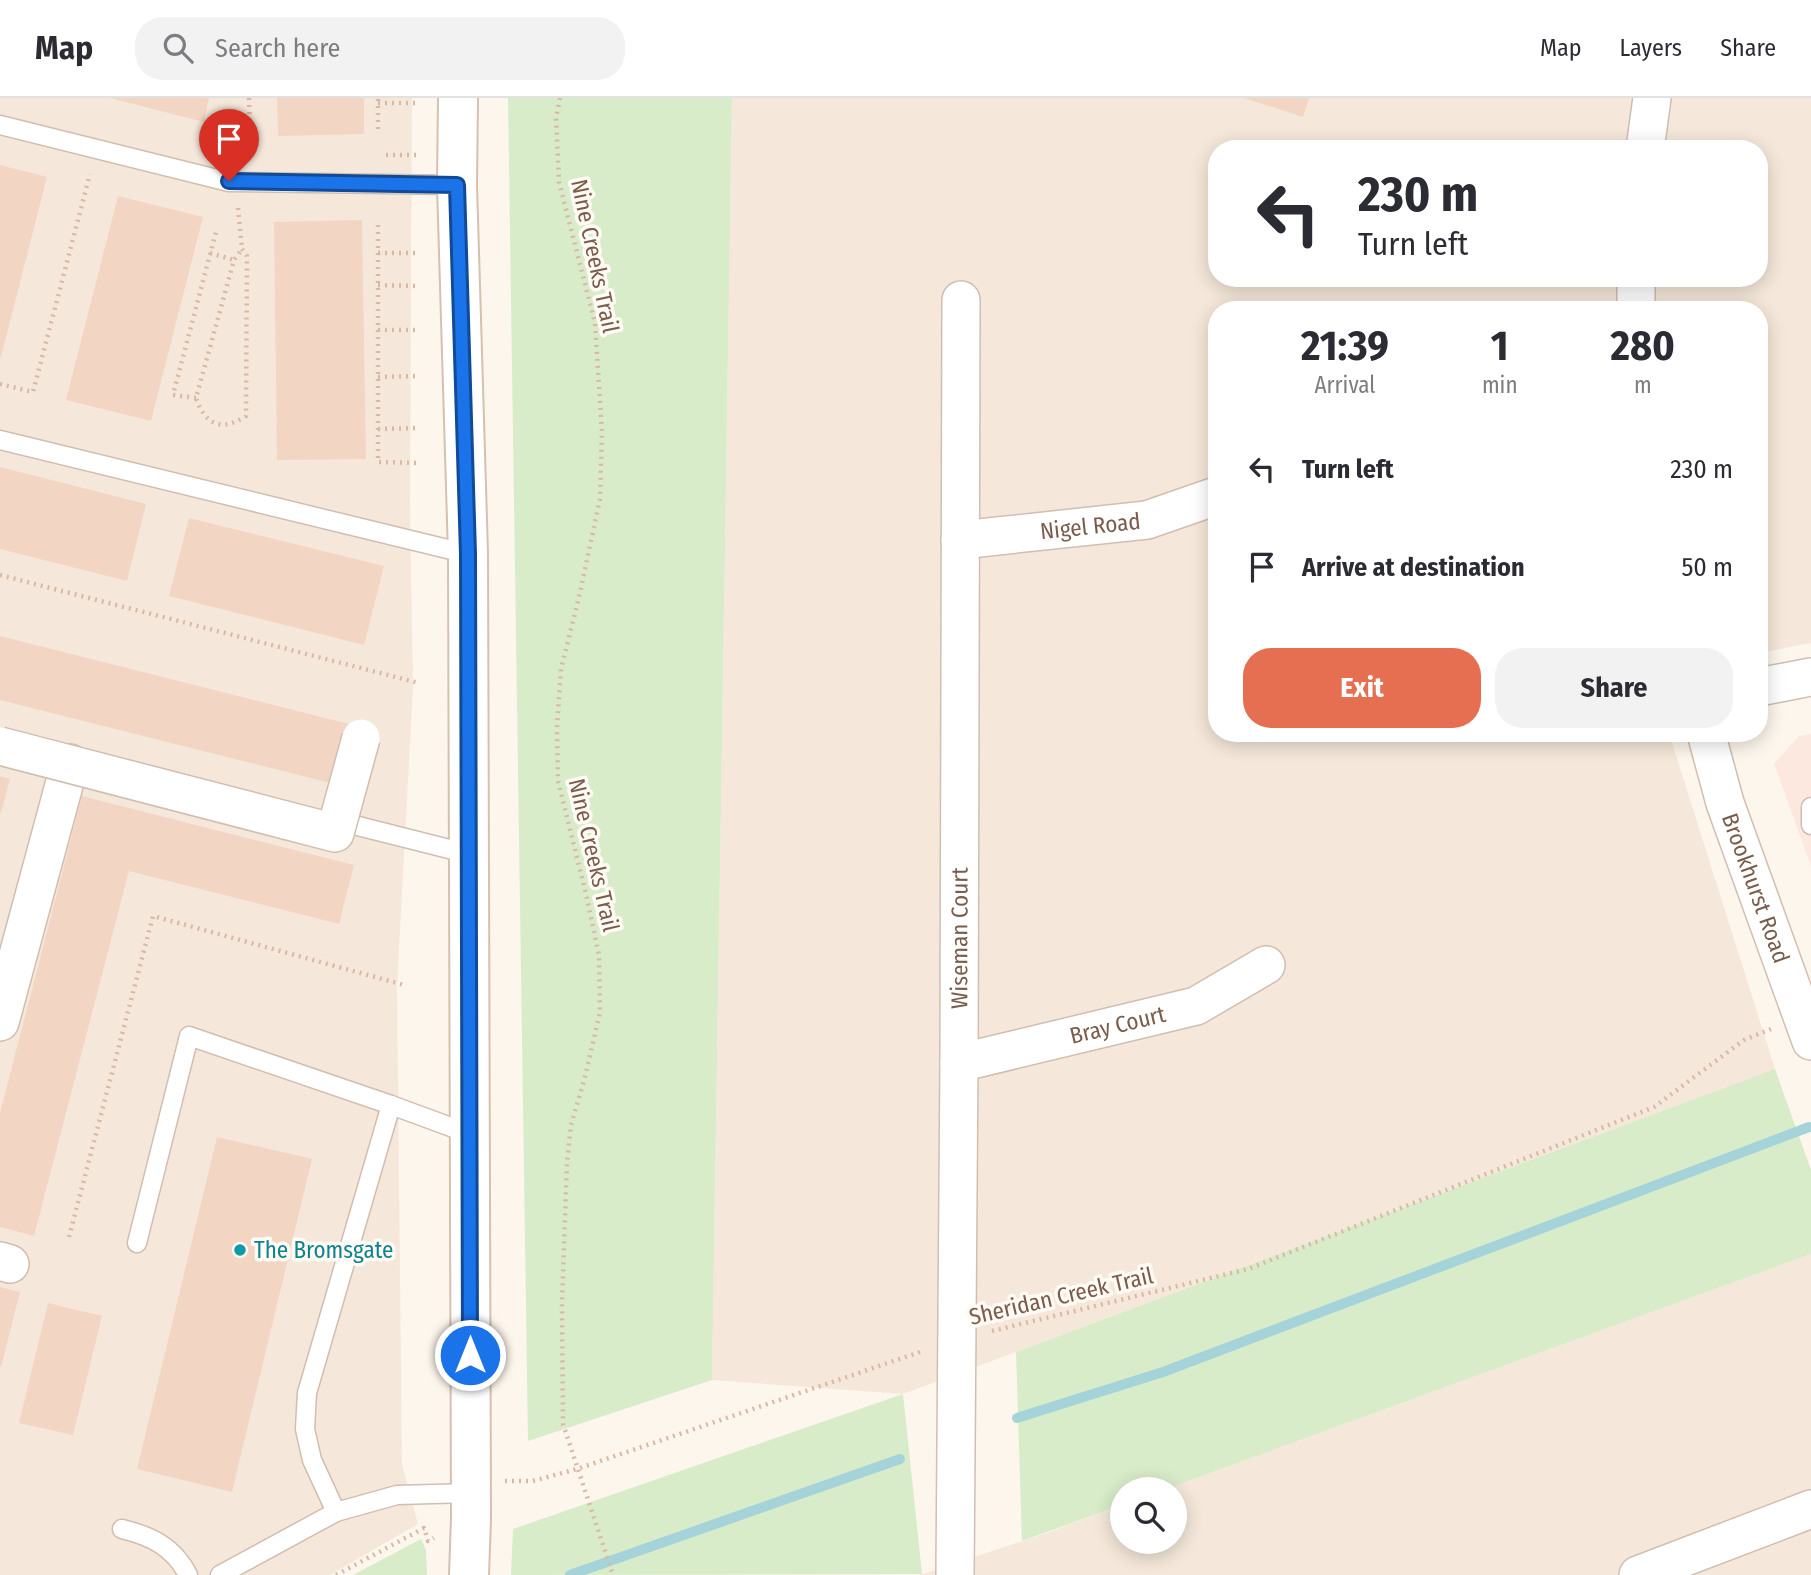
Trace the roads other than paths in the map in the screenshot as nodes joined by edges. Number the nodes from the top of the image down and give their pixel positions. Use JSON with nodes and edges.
{"nodes":[{"id":1,"x":458,"y":98,"type":"edge"},
{"id":2,"x":1652,"y":98,"type":"edge"},
{"id":3,"x":0,"y":125,"type":"edge"},
{"id":4,"x":1646,"y":140,"type":"edge"},
{"id":5,"x":457,"y":185,"type":"junction"},
{"id":6,"x":961,"y":300,"type":"dead end"},
{"id":7,"x":0,"y":440,"type":"edge"},
{"id":8,"x":1208,"y":499,"type":"edge"},
{"id":9,"x":960,"y":540,"type":"junction"},
{"id":10,"x":468,"y":554,"type":"junction"},
{"id":11,"x":1811,"y":677,"type":"edge"},
{"id":12,"x":1768,"y":686,"type":"edge"},
{"id":13,"x":361,"y":738,"type":"dead end"},
{"id":14,"x":1708,"y":742,"type":"edge"},
{"id":15,"x":0,"y":746,"type":"edge"},
{"id":16,"x":70,"y":763,"type":"junction"},
{"id":17,"x":1811,"y":807,"type":"edge"},
{"id":18,"x":346,"y":823,"type":"dead end"},
{"id":19,"x":1811,"y":825,"type":"edge"},
{"id":20,"x":470,"y":854,"type":"junction"},
{"id":21,"x":1266,"y":965,"type":"dead end"},
{"id":22,"x":1804,"y":1004,"type":"edge"},
{"id":23,"x":0,"y":1022,"type":"edge"},
{"id":24,"x":959,"y":1063,"type":"junction"},
{"id":25,"x":391,"y":1105,"type":"junction"},
{"id":26,"x":470,"y":1134,"type":"junction"},
{"id":27,"x":137,"y":1243,"type":"dead end"},
{"id":28,"x":471,"y":1506,"type":"junction"},
{"id":29,"x":1811,"y":1509,"type":"edge"},
{"id":30,"x":335,"y":1511,"type":"junction"},
{"id":31,"x":122,"y":1529,"type":"dead end"},
{"id":32,"x":469,"y":1566,"type":"edge"},
{"id":33,"x":188,"y":1575,"type":"edge"},
{"id":34,"x":220,"y":1575,"type":"edge"},
{"id":35,"x":955,"y":1575,"type":"edge"},
{"id":36,"x":1638,"y":1575,"type":"edge"}],
"edges":[{"from":1,"to":5,"type":"street"},
{"from":2,"to":4,"type":"street"},
{"from":3,"to":5,"type":"lane"},
{"from":5,"to":10,"type":"street"},
{"from":6,"to":9,"type":"street","name":"Wiseman Court"},
{"from":7,"to":10,"type":"lane"},
{"from":8,"to":9,"type":"street","name":"Nigel Road"},
{"from":9,"to":24,"type":"street","name":"Wiseman Court"},
{"from":10,"to":20,"type":"street"},
{"from":11,"to":12,"type":"street"},
{"from":13,"to":16,"type":"street","bridge":true},
{"from":14,"to":22,"type":"street","name":"Brookhurst Road"},
{"from":15,"to":16,"type":"street","bridge":true},
{"from":16,"to":23,"type":"street"},
{"from":17,"to":19,"type":"lane"},
{"from":18,"to":20,"type":"lane"},
{"from":20,"to":26,"type":"street"},
{"from":21,"to":24,"type":"street","name":"Bray Court"},
{"from":24,"to":35,"type":"street","name":"Wiseman Court"},
{"from":25,"to":26,"type":"lane"},
{"from":25,"to":27,"type":"lane"},
{"from":25,"to":30,"type":"lane"},
{"from":26,"to":28,"type":"street"},
{"from":28,"to":30,"type":"lane"},
{"from":28,"to":32,"type":"street"},
{"from":29,"to":36,"type":"street"},
{"from":30,"to":34,"type":"lane"},
{"from":31,"to":33,"type":"lane"}]}
